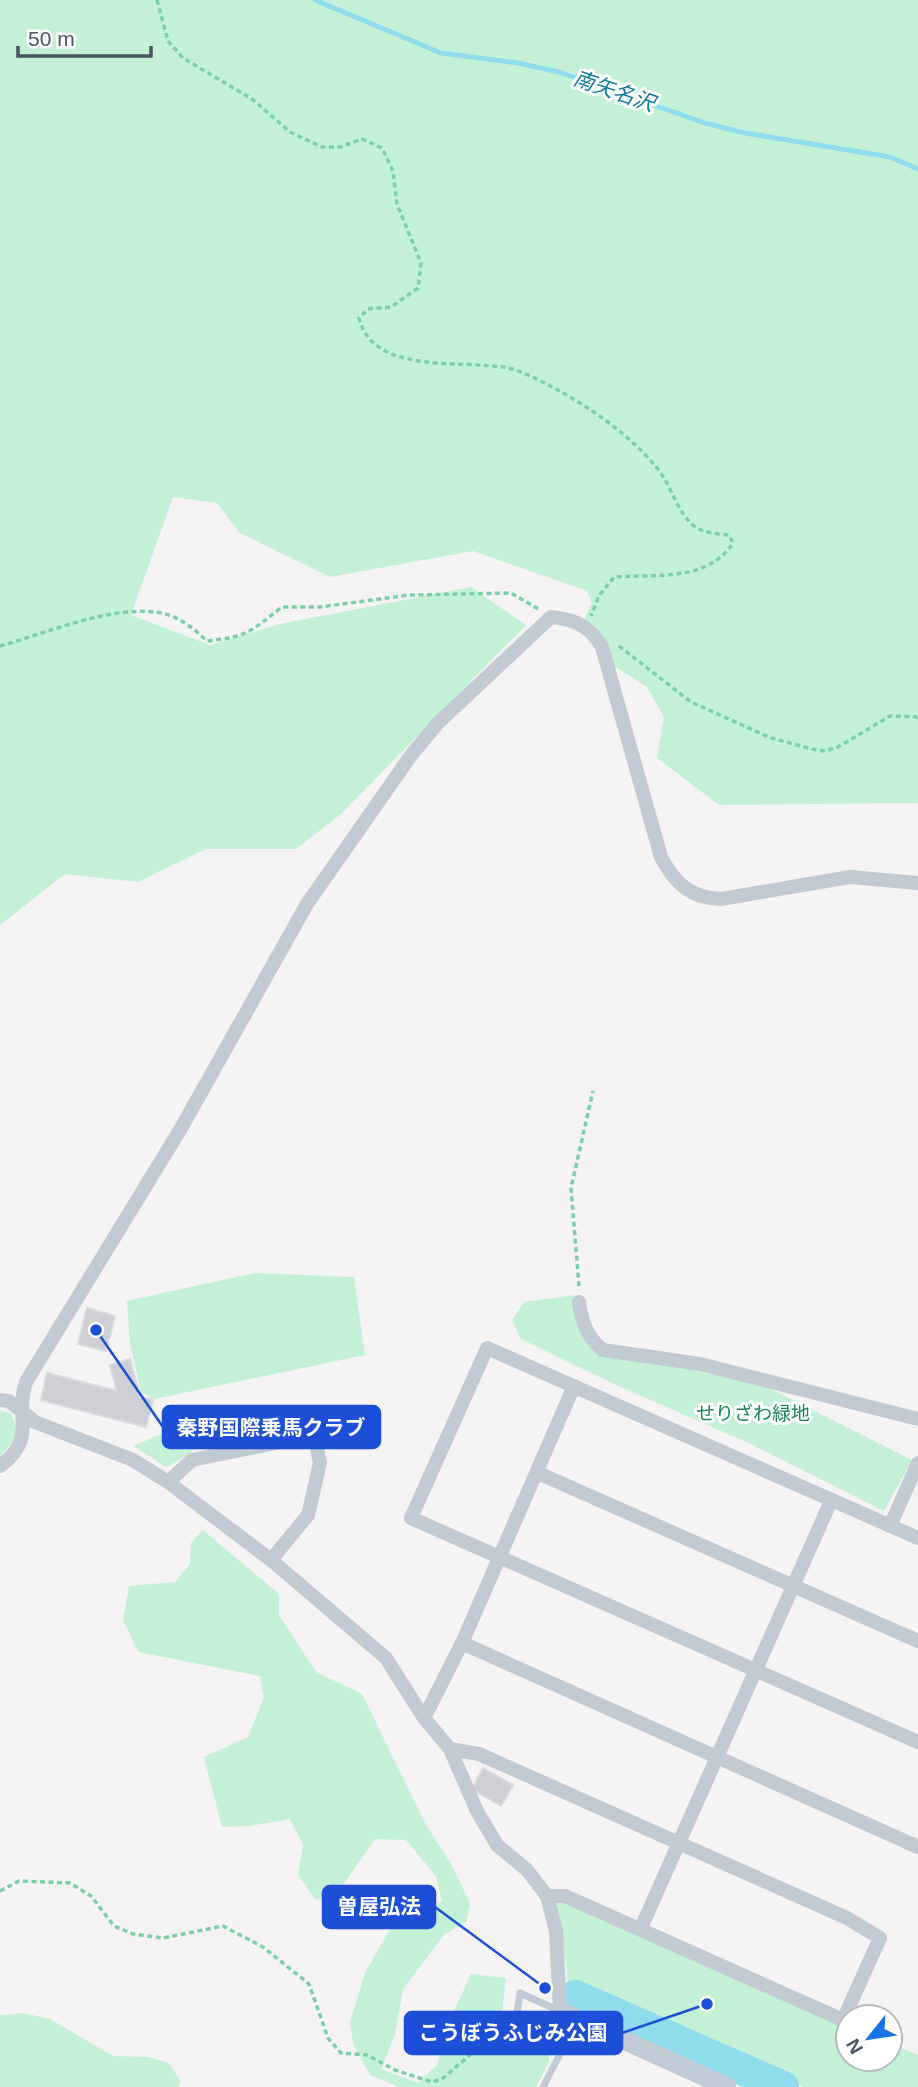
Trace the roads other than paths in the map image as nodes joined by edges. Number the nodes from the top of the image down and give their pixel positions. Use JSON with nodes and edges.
{"nodes":[{"id":1,"x":918,"y":883,"type":"edge"},
{"id":2,"x":579,"y":1302,"type":"road end"},
{"id":3,"x":574,"y":1387,"type":"junction"},
{"id":4,"x":0,"y":1400,"type":"edge"},
{"id":5,"x":23,"y":1413,"type":"junction"},
{"id":6,"x":918,"y":1419,"type":"edge"},
{"id":7,"x":918,"y":1463,"type":"edge"},
{"id":8,"x":0,"y":1466,"type":"edge"},
{"id":9,"x":538,"y":1473,"type":"junction"},
{"id":10,"x":168,"y":1482,"type":"junction"},
{"id":11,"x":831,"y":1501,"type":"junction"},
{"id":12,"x":890,"y":1525,"type":"junction"},
{"id":13,"x":918,"y":1538,"type":"edge"},
{"id":14,"x":498,"y":1558,"type":"junction"},
{"id":15,"x":271,"y":1560,"type":"junction"},
{"id":16,"x":793,"y":1585,"type":"junction"},
{"id":17,"x":918,"y":1641,"type":"edge"},
{"id":18,"x":462,"y":1643,"type":"junction"},
{"id":19,"x":755,"y":1670,"type":"junction"},
{"id":20,"x":424,"y":1718,"type":"junction"},
{"id":21,"x":918,"y":1742,"type":"edge"},
{"id":22,"x":450,"y":1749,"type":"junction"},
{"id":23,"x":717,"y":1757,"type":"junction"},
{"id":24,"x":679,"y":1843,"type":"junction"},
{"id":25,"x":918,"y":1847,"type":"edge"},
{"id":26,"x":547,"y":1896,"type":"junction"},
{"id":27,"x":640,"y":1928,"type":"junction"},
{"id":28,"x":562,"y":2022,"type":"junction"},
{"id":29,"x":543,"y":2087,"type":"edge"},
{"id":30,"x":727,"y":2087,"type":"edge"}],
"edges":[{"from":1,"to":5,"type":"street"},
{"from":2,"to":6,"type":"street"},
{"from":3,"to":9,"type":"street"},
{"from":3,"to":11,"type":"street"},
{"from":3,"to":14,"type":"street"},
{"from":4,"to":5,"type":"street"},
{"from":5,"to":8,"type":"street"},
{"from":5,"to":10,"type":"street"},
{"from":7,"to":12,"type":"street"},
{"from":9,"to":14,"type":"street"},
{"from":9,"to":16,"type":"street"},
{"from":10,"to":15,"type":"street"},
{"from":10,"to":15,"type":"street"},
{"from":11,"to":12,"type":"street"},
{"from":11,"to":16,"type":"street"},
{"from":12,"to":13,"type":"street"},
{"from":14,"to":18,"type":"street"},
{"from":14,"to":19,"type":"street"},
{"from":15,"to":20,"type":"street"},
{"from":16,"to":17,"type":"street"},
{"from":16,"to":19,"type":"street"},
{"from":18,"to":20,"type":"street"},
{"from":18,"to":23,"type":"street"},
{"from":19,"to":21,"type":"street"},
{"from":19,"to":23,"type":"street"},
{"from":20,"to":22,"type":"street"},
{"from":22,"to":24,"type":"street"},
{"from":22,"to":26,"type":"street"},
{"from":23,"to":24,"type":"street"},
{"from":23,"to":25,"type":"street"},
{"from":24,"to":27,"type":"street"},
{"from":24,"to":27,"type":"street"},
{"from":26,"to":27,"type":"street"},
{"from":26,"to":28,"type":"street"},
{"from":28,"to":28,"type":"lane"},
{"from":28,"to":29,"type":"lane"},
{"from":28,"to":30,"type":"street"}]}
